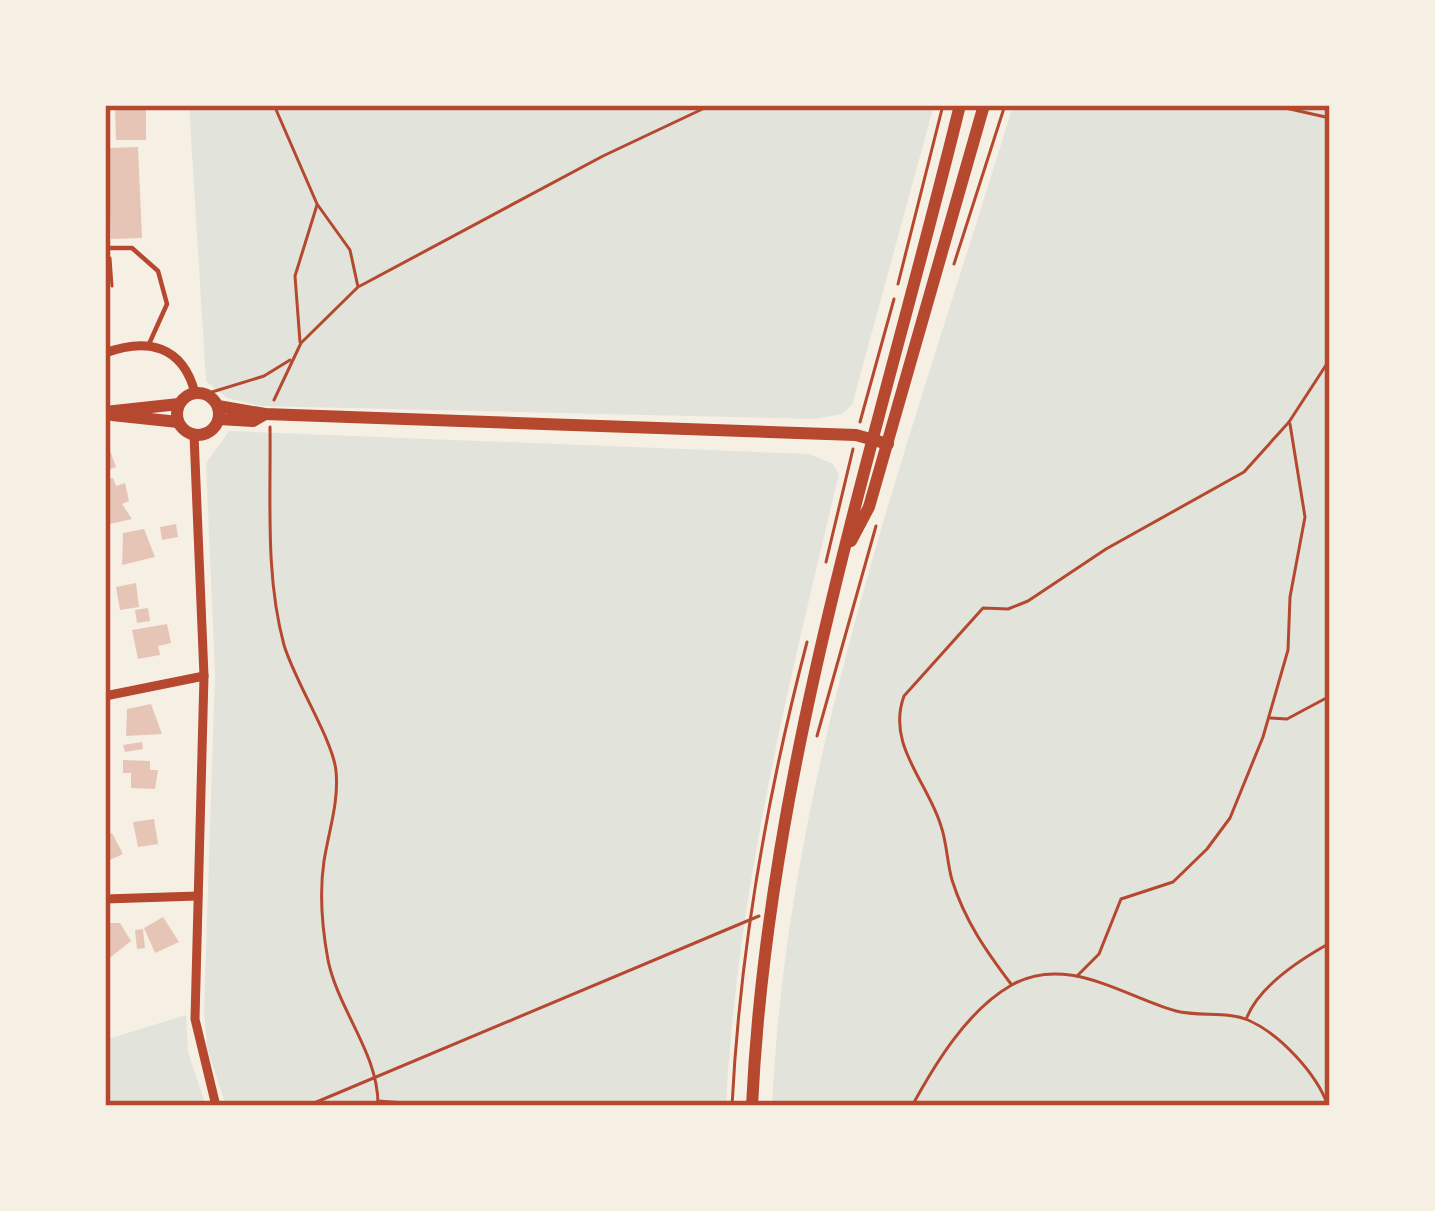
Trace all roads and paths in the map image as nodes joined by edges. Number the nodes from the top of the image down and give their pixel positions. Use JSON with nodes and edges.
{"nodes":[{"id":1,"x":108,"y":105,"type":"edge"},
{"id":2,"x":274,"y":105,"type":"edge"},
{"id":3,"x":711,"y":105,"type":"edge"},
{"id":4,"x":961,"y":105,"type":"edge"},
{"id":5,"x":984,"y":105,"type":"edge"},
{"id":6,"x":1005,"y":105,"type":"edge"},
{"id":7,"x":1272,"y":105,"type":"edge"},
{"id":8,"x":1330,"y":118,"type":"edge"},
{"id":9,"x":317,"y":204,"type":"junction"},
{"id":10,"x":109,"y":248,"type":"junction"},
{"id":11,"x":949,"y":276,"type":"dead end"},
{"id":12,"x":112,"y":286,"type":"dead end"},
{"id":13,"x":358,"y":287,"type":"junction"},
{"id":14,"x":149,"y":344,"type":"junction"},
{"id":15,"x":301,"y":344,"type":"junction"},
{"id":16,"x":105,"y":353,"type":"edge"},
{"id":17,"x":292,"y":358,"type":"junction"},
{"id":18,"x":1330,"y":358,"type":"edge"},
{"id":19,"x":210,"y":403,"type":"junction"},
{"id":20,"x":179,"y":404,"type":"junction"},
{"id":21,"x":105,"y":413,"type":"edge"},
{"id":22,"x":267,"y":413,"type":"junction"},
{"id":23,"x":178,"y":422,"type":"junction"},
{"id":24,"x":1289,"y":422,"type":"junction"},
{"id":25,"x":194,"y":435,"type":"junction"},
{"id":26,"x":872,"y":439,"type":"junction"},
{"id":27,"x":888,"y":444,"type":"junction"},
{"id":28,"x":877,"y":526,"type":"dead end"},
{"id":29,"x":843,"y":558,"type":"junction"},
{"id":30,"x":204,"y":676,"type":"junction"},
{"id":31,"x":105,"y":696,"type":"edge"},
{"id":32,"x":1330,"y":696,"type":"edge"},
{"id":33,"x":1268,"y":718,"type":"junction"},
{"id":34,"x":814,"y":750,"type":"dead end"},
{"id":35,"x":197,"y":896,"type":"junction"},
{"id":36,"x":105,"y":899,"type":"edge"},
{"id":37,"x":767,"y":913,"type":"junction"},
{"id":38,"x":1330,"y":943,"type":"edge"},
{"id":39,"x":1077,"y":976,"type":"junction"},
{"id":40,"x":1012,"y":984,"type":"junction"},
{"id":41,"x":1246,"y":1018,"type":"junction"},
{"id":42,"x":375,"y":1077,"type":"junction"},
{"id":43,"x":378,"y":1103,"type":"edge"},
{"id":44,"x":216,"y":1106,"type":"edge"},
{"id":45,"x":307,"y":1106,"type":"edge"},
{"id":46,"x":447,"y":1106,"type":"edge"},
{"id":47,"x":752,"y":1106,"type":"edge"},
{"id":48,"x":912,"y":1106,"type":"edge"},
{"id":49,"x":1328,"y":1106,"type":"edge"}],
"edges":[{"from":1,"to":10,"type":"path"},
{"from":2,"to":9,"type":"path"},
{"from":3,"to":13,"type":"path"},
{"from":4,"to":26,"type":"street"},
{"from":5,"to":27,"type":"street"},
{"from":6,"to":11,"type":"path"},
{"from":7,"to":8,"type":"path"},
{"from":9,"to":13,"type":"path"},
{"from":9,"to":15,"type":"path"},
{"from":10,"to":12,"type":"path"},
{"from":10,"to":14,"type":"lane"},
{"from":13,"to":15,"type":"path"},
{"from":14,"to":16,"type":"street"},
{"from":14,"to":19,"type":"street"},
{"from":15,"to":17,"type":"path"},
{"from":17,"to":19,"type":"path"},
{"from":17,"to":22,"type":"path"},
{"from":18,"to":24,"type":"path"},
{"from":19,"to":20,"type":"street"},
{"from":19,"to":22,"type":"street"},
{"from":19,"to":25,"type":"street"},
{"from":20,"to":21,"type":"street"},
{"from":20,"to":23,"type":"street"},
{"from":21,"to":23,"type":"street"},
{"from":22,"to":26,"type":"street"},
{"from":22,"to":42,"type":"path"},
{"from":23,"to":25,"type":"street"},
{"from":24,"to":33,"type":"path"},
{"from":24,"to":40,"type":"path"},
{"from":25,"to":30,"type":"street"},
{"from":26,"to":27,"type":"street"},
{"from":26,"to":29,"type":"street"},
{"from":27,"to":29,"type":"street"},
{"from":28,"to":34,"type":"path"},
{"from":29,"to":37,"type":"street"},
{"from":30,"to":31,"type":"street"},
{"from":30,"to":35,"type":"street"},
{"from":32,"to":33,"type":"path"},
{"from":33,"to":39,"type":"path"},
{"from":35,"to":36,"type":"street"},
{"from":35,"to":44,"type":"street"},
{"from":37,"to":42,"type":"path"},
{"from":37,"to":47,"type":"street"},
{"from":38,"to":41,"type":"path"},
{"from":39,"to":40,"type":"path"},
{"from":39,"to":41,"type":"path"},
{"from":40,"to":48,"type":"path"},
{"from":41,"to":49,"type":"path"},
{"from":42,"to":43,"type":"path"},
{"from":42,"to":45,"type":"path"},
{"from":43,"to":46,"type":"path"}]}
